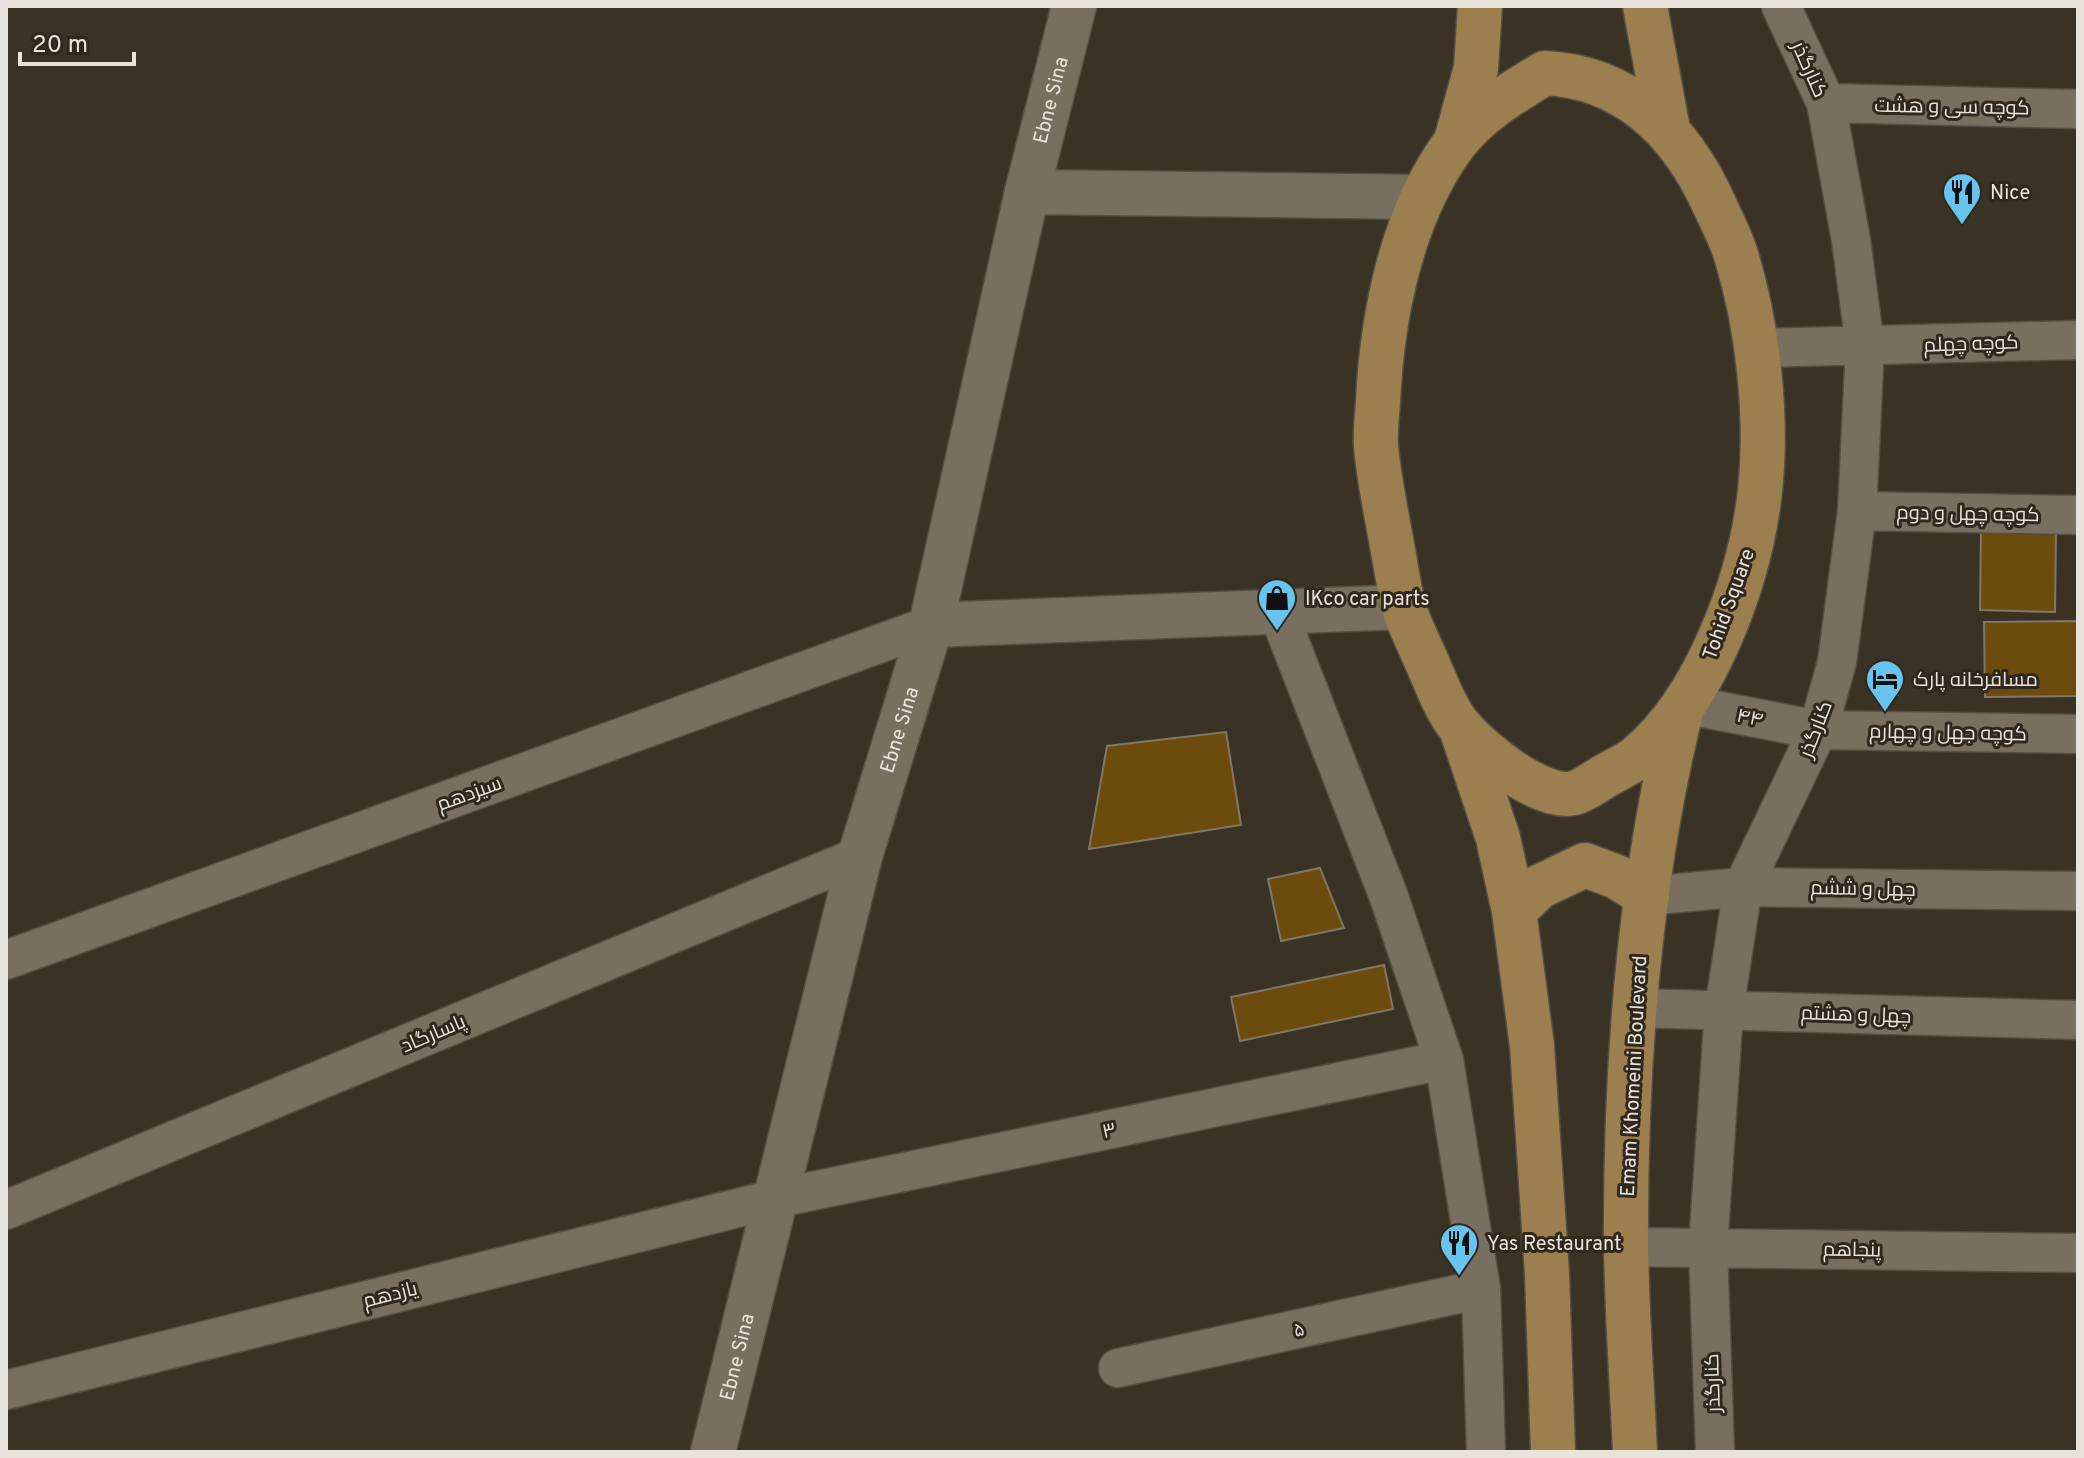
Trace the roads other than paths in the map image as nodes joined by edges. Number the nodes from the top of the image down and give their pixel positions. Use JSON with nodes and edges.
{"nodes":[{"id":1,"x":1074,"y":6,"type":"edge"},
{"id":2,"x":1480,"y":6,"type":"edge"},
{"id":3,"x":1645,"y":6,"type":"edge"},
{"id":4,"x":1781,"y":6,"type":"edge"},
{"id":5,"x":1826,"y":103,"type":"junction"},
{"id":6,"x":2078,"y":109,"type":"edge"},
{"id":7,"x":1668,"y":130,"type":"junction"},
{"id":8,"x":1456,"y":142,"type":"junction"},
{"id":9,"x":1027,"y":192,"type":"junction"},
{"id":10,"x":1422,"y":197,"type":"junction"},
{"id":11,"x":2078,"y":340,"type":"edge"},
{"id":12,"x":1865,"y":346,"type":"junction"},
{"id":13,"x":1755,"y":348,"type":"junction"},
{"id":14,"x":1857,"y":511,"type":"junction"},
{"id":15,"x":2078,"y":515,"type":"edge"},
{"id":16,"x":1404,"y":607,"type":"junction"},
{"id":17,"x":1278,"y":612,"type":"junction"},
{"id":18,"x":931,"y":625,"type":"junction"},
{"id":19,"x":1683,"y":704,"type":"junction"},
{"id":20,"x":1461,"y":729,"type":"junction"},
{"id":21,"x":1818,"y":730,"type":"junction"},
{"id":22,"x":2078,"y":734,"type":"edge"},
{"id":23,"x":860,"y":856,"type":"junction"},
{"id":24,"x":1743,"y":887,"type":"junction"},
{"id":25,"x":2078,"y":891,"type":"edge"},
{"id":26,"x":1647,"y":896,"type":"junction"},
{"id":27,"x":1514,"y":911,"type":"junction"},
{"id":28,"x":6,"y":960,"type":"edge"},
{"id":29,"x":1634,"y":1008,"type":"junction"},
{"id":30,"x":1724,"y":1010,"type":"junction"},
{"id":31,"x":2078,"y":1020,"type":"edge"},
{"id":32,"x":1444,"y":1060,"type":"junction"},
{"id":33,"x":774,"y":1199,"type":"junction"},
{"id":34,"x":6,"y":1210,"type":"edge"},
{"id":35,"x":1626,"y":1247,"type":"junction"},
{"id":36,"x":1708,"y":1247,"type":"junction"},
{"id":37,"x":2078,"y":1253,"type":"edge"},
{"id":38,"x":1481,"y":1289,"type":"junction"},
{"id":39,"x":1118,"y":1368,"type":"dead end"},
{"id":40,"x":6,"y":1390,"type":"edge"},
{"id":41,"x":713,"y":1452,"type":"edge"},
{"id":42,"x":1486,"y":1452,"type":"edge"},
{"id":43,"x":1553,"y":1452,"type":"edge"},
{"id":44,"x":1635,"y":1452,"type":"edge"},
{"id":45,"x":1715,"y":1452,"type":"edge"}],
"edges":[{"from":1,"to":9,"type":"street","name":"Ebne Sina"},
{"from":2,"to":8,"type":"main road"},
{"from":3,"to":7,"type":"main road"},
{"from":4,"to":5,"type":"street","name":"کنارگذر"},
{"from":5,"to":6,"type":"street","name":"کوچه سی و هشت"},
{"from":5,"to":12,"type":"street","name":"کنارگذر"},
{"from":7,"to":8,"type":"main road","name":"Tohid Square"},
{"from":7,"to":13,"type":"main road","name":"Tohid Square"},
{"from":8,"to":10,"type":"main road","name":"Tohid Square"},
{"from":9,"to":10,"type":"street"},
{"from":9,"to":18,"type":"street","name":"Ebne Sina"},
{"from":10,"to":16,"type":"main road","name":"Tohid Square"},
{"from":11,"to":12,"type":"street","name":"کوچه چهلم"},
{"from":12,"to":13,"type":"street","name":"کوچه چهلم"},
{"from":12,"to":14,"type":"street","name":"کنارگذر"},
{"from":13,"to":19,"type":"main road","name":"Tohid Square"},
{"from":14,"to":15,"type":"street","name":"کوچه چهل و دوم"},
{"from":14,"to":21,"type":"street","name":"کنارگذر"},
{"from":16,"to":17,"type":"street"},
{"from":16,"to":20,"type":"main road","name":"Tohid Square"},
{"from":17,"to":18,"type":"street"},
{"from":17,"to":32,"type":"street"},
{"from":18,"to":23,"type":"street","name":"Ebne Sina"},
{"from":18,"to":28,"type":"street","name":"سیزدهم"},
{"from":19,"to":20,"type":"main road","name":"Tohid Square"},
{"from":19,"to":21,"type":"street","name":"۴۴"},
{"from":19,"to":26,"type":"main road","name":"Emam Khomeini Boulevard"},
{"from":20,"to":27,"type":"main road"},
{"from":21,"to":22,"type":"street","name":"کوچه جهل و چهارم"},
{"from":21,"to":24,"type":"street","name":"کنارگذر"},
{"from":23,"to":33,"type":"street","name":"Ebne Sina"},
{"from":23,"to":34,"type":"street","name":"پاسارگاد"},
{"from":24,"to":25,"type":"street","name":"چهل و ششم"},
{"from":24,"to":26,"type":"street","name":"چهل و ششم"},
{"from":24,"to":30,"type":"street","name":"کنارگذر"},
{"from":26,"to":27,"type":"main road"},
{"from":26,"to":29,"type":"main road","name":"Emam Khomeini Boulevard"},
{"from":27,"to":43,"type":"main road"},
{"from":29,"to":30,"type":"street","name":"چهل و هشتم"},
{"from":29,"to":35,"type":"main road","name":"Emam Khomeini Boulevard"},
{"from":30,"to":31,"type":"street","name":"چهل و هشتم"},
{"from":30,"to":36,"type":"street","name":"کنارگذر"},
{"from":32,"to":33,"type":"street","name":"۳"},
{"from":32,"to":38,"type":"street"},
{"from":33,"to":40,"type":"street","name":"یازدهم"},
{"from":33,"to":41,"type":"street","name":"Ebne Sina"},
{"from":35,"to":36,"type":"street","name":"پنجاهم"},
{"from":35,"to":44,"type":"main road","name":"Emam Khomeini Boulevard"},
{"from":36,"to":37,"type":"street","name":"پنجاهم"},
{"from":36,"to":45,"type":"street","name":"کنارگذر"},
{"from":38,"to":39,"type":"street","name":"۵"},
{"from":38,"to":42,"type":"street"}]}
